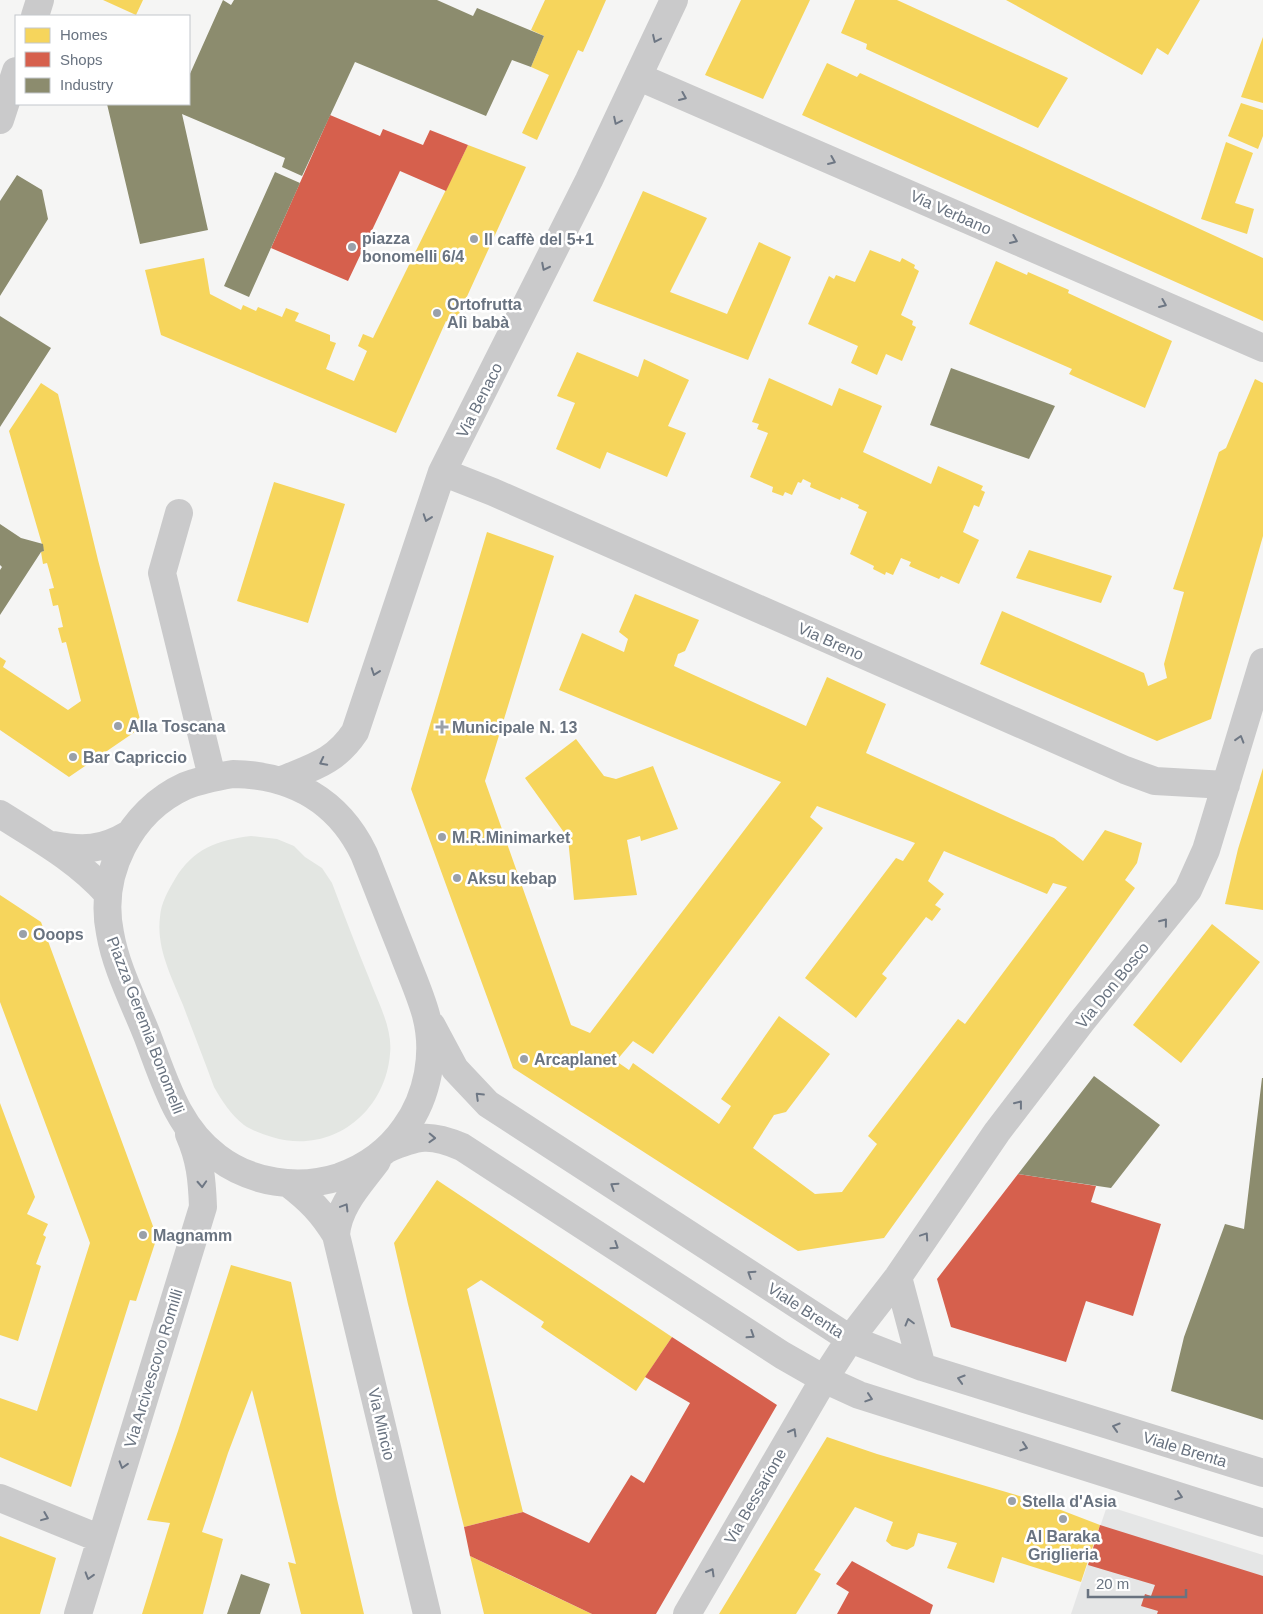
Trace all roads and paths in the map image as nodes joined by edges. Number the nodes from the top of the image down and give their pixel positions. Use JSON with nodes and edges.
{"nodes":[{"id":1,"x":40,"y":0,"type":"edge"},
{"id":2,"x":674,"y":0,"type":"edge"},
{"id":3,"x":35,"y":15,"type":"edge"},
{"id":4,"x":15,"y":74,"type":"edge"},
{"id":5,"x":638,"y":77,"type":"junction"},
{"id":6,"x":0,"y":120,"type":"edge"},
{"id":7,"x":1263,"y":348,"type":"edge"},
{"id":8,"x":442,"y":472,"type":"junction"},
{"id":9,"x":179,"y":513,"type":"dead end"},
{"id":10,"x":1263,"y":662,"type":"edge"},
{"id":11,"x":212,"y":777,"type":"junction"},
{"id":12,"x":282,"y":780,"type":"junction"},
{"id":13,"x":1226,"y":785,"type":"junction"},
{"id":14,"x":0,"y":814,"type":"edge"},
{"id":15,"x":129,"y":834,"type":"junction"},
{"id":16,"x":46,"y":844,"type":"junction"},
{"id":17,"x":108,"y":894,"type":"junction"},
{"id":18,"x":426,"y":1016,"type":"junction"},
{"id":19,"x":183,"y":1121,"type":"junction"},
{"id":20,"x":385,"y":1150,"type":"junction"},
{"id":21,"x":288,"y":1183,"type":"junction"},
{"id":22,"x":336,"y":1235,"type":"junction"},
{"id":23,"x":898,"y":1277,"type":"junction"},
{"id":24,"x":850,"y":1339,"type":"junction"},
{"id":25,"x":922,"y":1367,"type":"junction"},
{"id":26,"x":824,"y":1379,"type":"junction"},
{"id":27,"x":1263,"y":1473,"type":"edge"},
{"id":28,"x":0,"y":1498,"type":"edge"},
{"id":29,"x":1263,"y":1523,"type":"edge"},
{"id":30,"x":101,"y":1539,"type":"junction"},
{"id":31,"x":78,"y":1614,"type":"edge"},
{"id":32,"x":427,"y":1614,"type":"edge"},
{"id":33,"x":687,"y":1614,"type":"edge"}],
"edges":[{"from":1,"to":3,"type":"street"},
{"from":2,"to":5,"type":"street","name":"Via Benaco","one_way":true},
{"from":4,"to":6,"type":"street"},
{"from":5,"to":7,"type":"street","name":"Via Verbano","one_way":true},
{"from":5,"to":8,"type":"street","name":"Via Benaco","one_way":true},
{"from":8,"to":12,"type":"street","name":"Via Benaco","one_way":true},
{"from":8,"to":13,"type":"street","name":"Via Breno"},
{"from":9,"to":11,"type":"street"},
{"from":13,"to":10,"type":"street","name":"Via Don Bosco","one_way":true},
{"from":11,"to":12,"type":"street","name":"Piazza Geremia Bonomelli"},
{"from":11,"to":15,"type":"street","name":"Piazza Geremia Bonomelli"},
{"from":12,"to":18,"type":"street","name":"Piazza Geremia Bonomelli"},
{"from":23,"to":13,"type":"street","name":"Via Don Bosco","one_way":true},
{"from":14,"to":16,"type":"street"},
{"from":15,"to":16,"type":"street"},
{"from":15,"to":17,"type":"street","name":"Piazza Geremia Bonomelli"},
{"from":16,"to":17,"type":"street"},
{"from":17,"to":19,"type":"street","name":"Piazza Geremia Bonomelli"},
{"from":18,"to":20,"type":"street","name":"Piazza Geremia Bonomelli"},
{"from":24,"to":18,"type":"street","name":"Viale Brenta","one_way":true},
{"from":19,"to":21,"type":"street","name":"Piazza Geremia Bonomelli"},
{"from":19,"to":30,"type":"street","name":"Via Arcivescovo Romilli","one_way":true},
{"from":20,"to":21,"type":"street","name":"Piazza Geremia Bonomelli"},
{"from":22,"to":20,"type":"street","name":"Via Mincio","one_way":true},
{"from":20,"to":26,"type":"street","one_way":true},
{"from":21,"to":22,"type":"street","name":"Via Mincio"},
{"from":22,"to":32,"type":"street","name":"Via Mincio"},
{"from":23,"to":24,"type":"street","name":"Via Don Bosco"},
{"from":25,"to":23,"type":"street","one_way":true},
{"from":24,"to":25,"type":"street","name":"Viale Brenta"},
{"from":24,"to":26,"type":"street","name":"Via Don Bosco"},
{"from":27,"to":25,"type":"street","name":"Viale Brenta","one_way":true},
{"from":26,"to":29,"type":"street","one_way":true},
{"from":33,"to":26,"type":"street","name":"Via Bessarione","one_way":true},
{"from":28,"to":30,"type":"street","one_way":true},
{"from":30,"to":31,"type":"street","name":"Via Arcivescovo Romilli","one_way":true}]}
